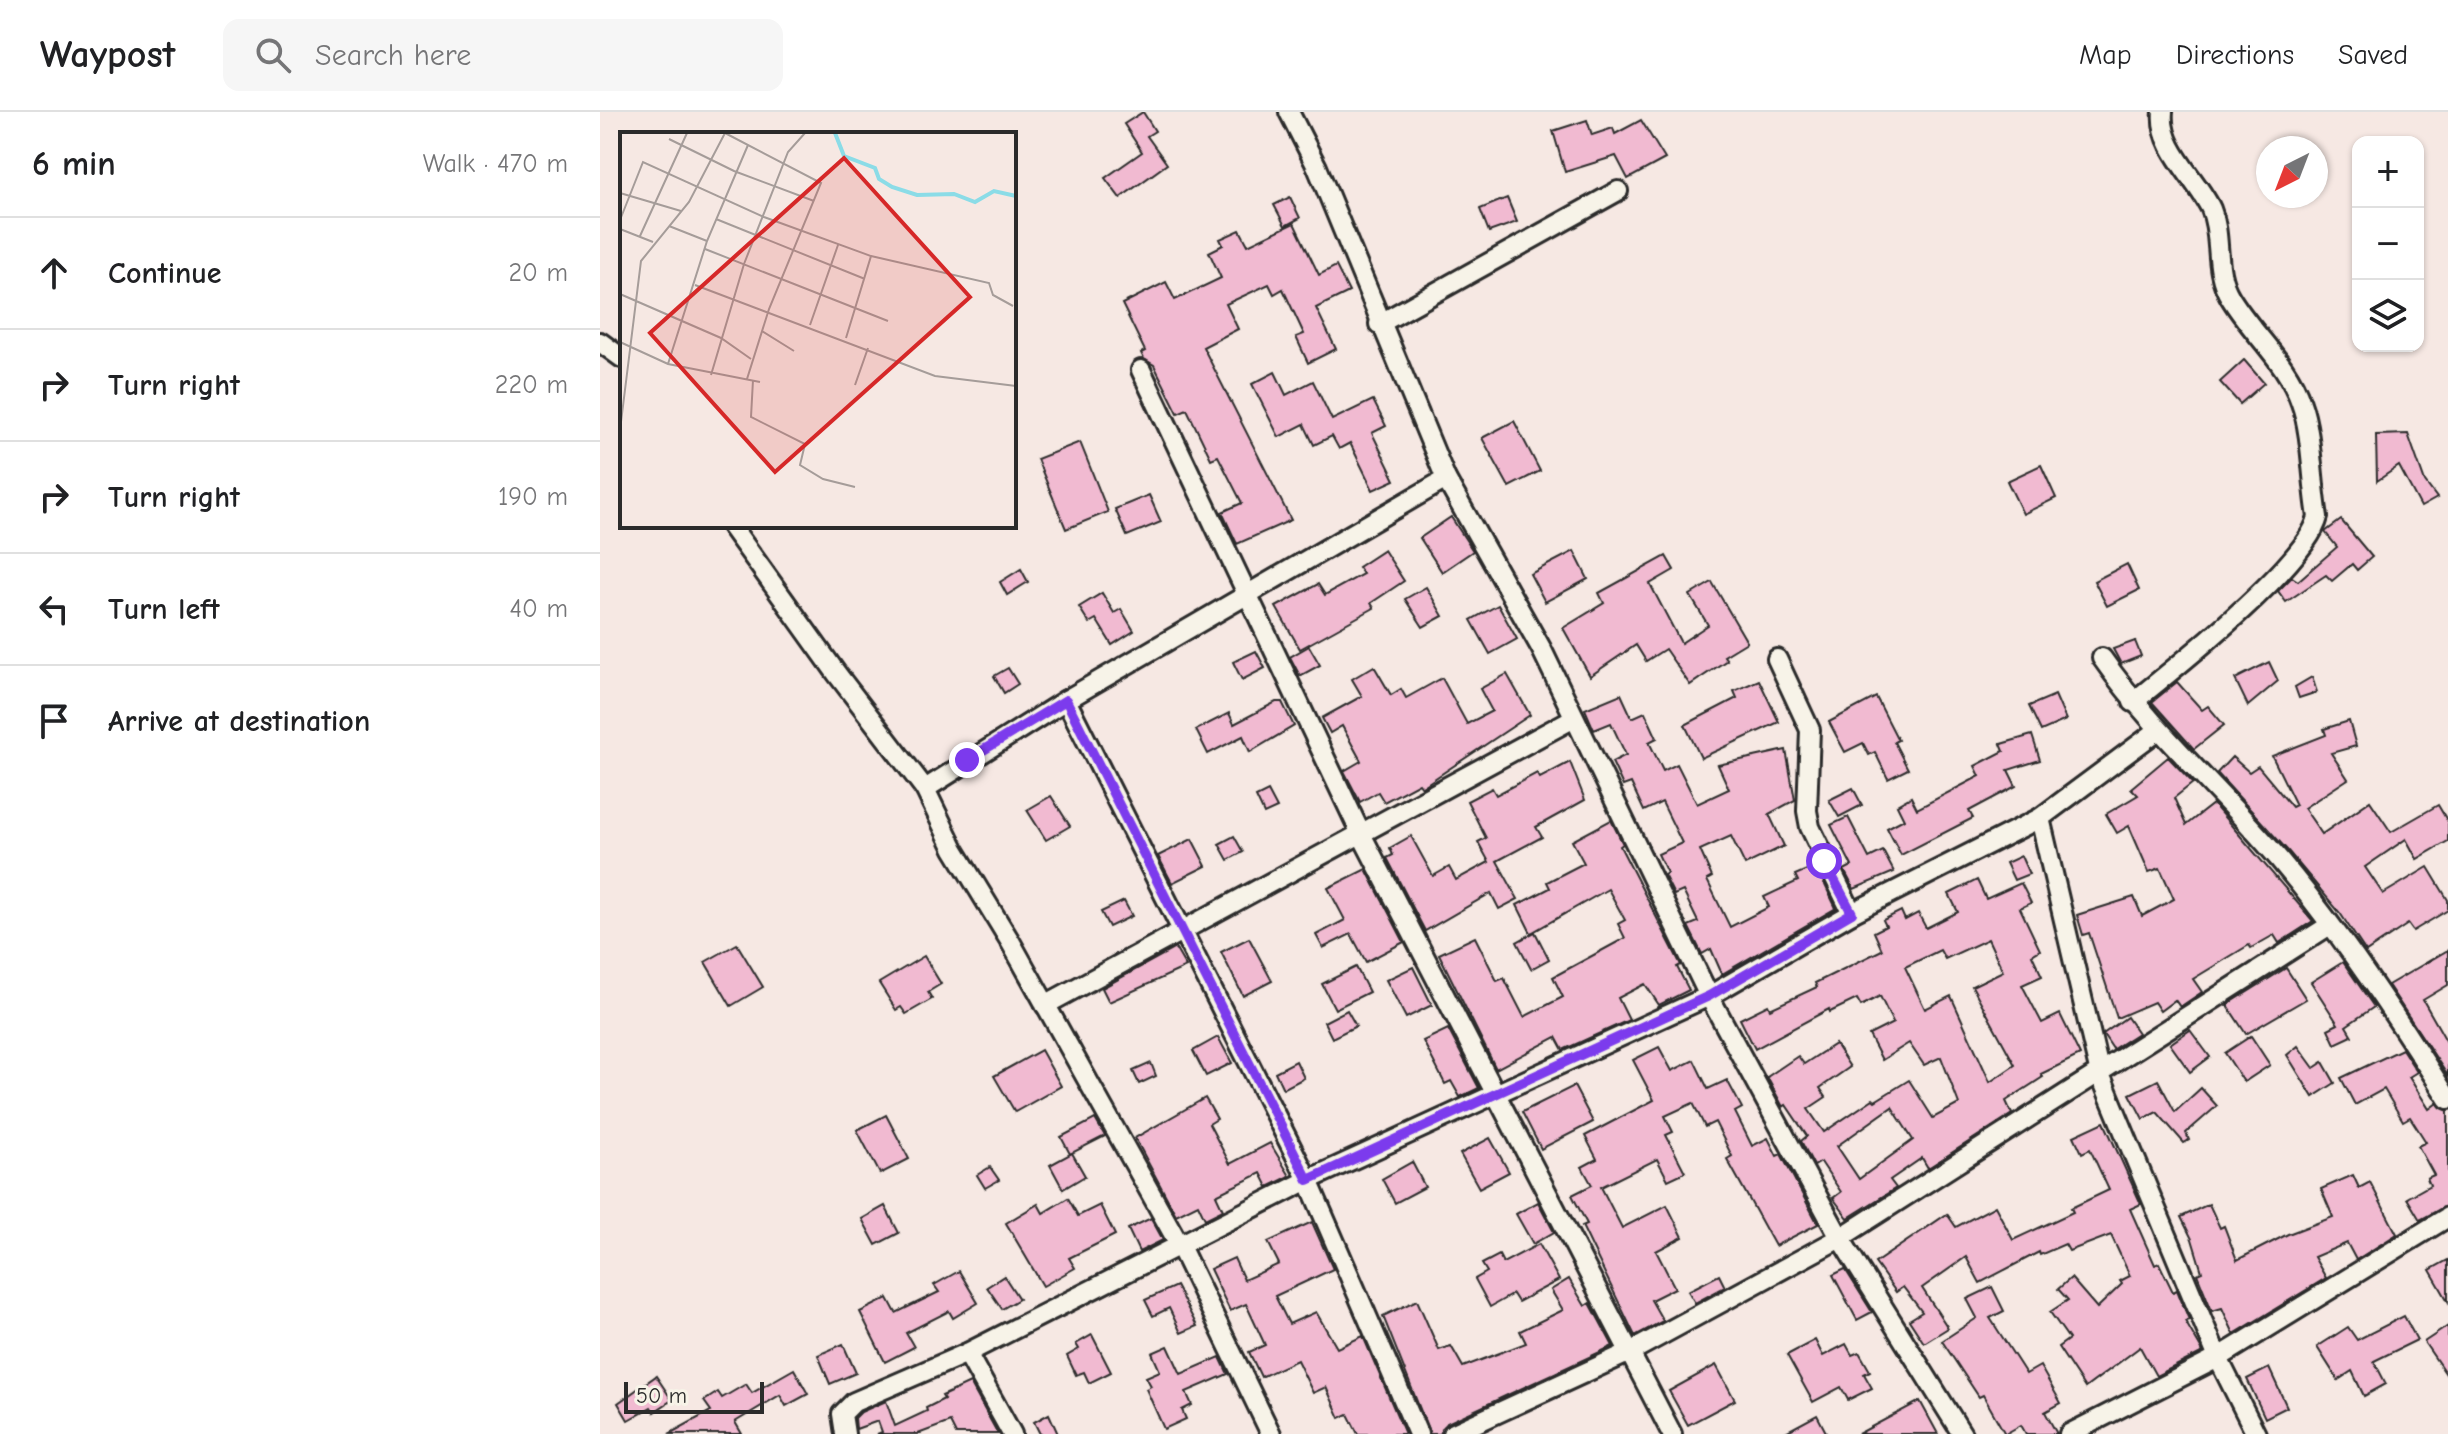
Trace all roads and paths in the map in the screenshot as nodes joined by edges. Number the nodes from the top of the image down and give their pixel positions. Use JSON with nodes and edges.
{"nodes":[{"id":1,"x":1289,"y":112,"type":"edge"},
{"id":2,"x":2163,"y":112,"type":"edge"},
{"id":3,"x":1618,"y":191,"type":"dead end"},
{"id":4,"x":1379,"y":324,"type":"junction"},
{"id":5,"x":600,"y":342,"type":"edge"},
{"id":6,"x":620,"y":357,"type":"edge"},
{"id":7,"x":1141,"y":370,"type":"dead end"},
{"id":8,"x":1446,"y":479,"type":"junction"},
{"id":9,"x":732,"y":528,"type":"edge"},
{"id":10,"x":1246,"y":595,"type":"junction"},
{"id":11,"x":2102,"y":658,"type":"dead end"},
{"id":12,"x":1777,"y":659,"type":"dead end"},
{"id":13,"x":1066,"y":700,"type":"junction"},
{"id":14,"x":2133,"y":702,"type":"junction"},
{"id":15,"x":1574,"y":718,"type":"junction"},
{"id":16,"x":2157,"y":731,"type":"junction"},
{"id":17,"x":925,"y":789,"type":"junction"},
{"id":18,"x":2040,"y":818,"type":"junction"},
{"id":19,"x":1361,"y":834,"type":"junction"},
{"id":20,"x":1852,"y":913,"type":"junction"},
{"id":21,"x":2330,"y":925,"type":"junction"},
{"id":22,"x":1183,"y":932,"type":"junction"},
{"id":23,"x":1709,"y":996,"type":"junction"},
{"id":24,"x":1045,"y":1005,"type":"junction"},
{"id":25,"x":2100,"y":1074,"type":"junction"},
{"id":26,"x":1498,"y":1095,"type":"junction"},
{"id":27,"x":2448,"y":1099,"type":"edge"},
{"id":28,"x":1308,"y":1180,"type":"junction"},
{"id":29,"x":2448,"y":1217,"type":"edge"},
{"id":30,"x":1840,"y":1238,"type":"junction"},
{"id":31,"x":1180,"y":1246,"type":"junction"},
{"id":32,"x":1632,"y":1351,"type":"junction"},
{"id":33,"x":967,"y":1353,"type":"junction"},
{"id":34,"x":2218,"y":1358,"type":"junction"},
{"id":35,"x":845,"y":1434,"type":"edge"},
{"id":36,"x":1012,"y":1434,"type":"edge"},
{"id":37,"x":1271,"y":1434,"type":"edge"},
{"id":38,"x":1418,"y":1434,"type":"edge"},
{"id":39,"x":1452,"y":1434,"type":"edge"},
{"id":40,"x":1672,"y":1434,"type":"edge"},
{"id":41,"x":1962,"y":1434,"type":"edge"},
{"id":42,"x":2069,"y":1434,"type":"edge"},
{"id":43,"x":2256,"y":1434,"type":"edge"}],
"edges":[{"from":1,"to":4,"type":"street"},
{"from":2,"to":14,"type":"street"},
{"from":3,"to":4,"type":"street"},
{"from":4,"to":8,"type":"street"},
{"from":5,"to":6,"type":"street"},
{"from":7,"to":10,"type":"street"},
{"from":8,"to":10,"type":"street"},
{"from":8,"to":15,"type":"street"},
{"from":9,"to":17,"type":"street"},
{"from":10,"to":13,"type":"street"},
{"from":10,"to":19,"type":"street"},
{"from":11,"to":14,"type":"street"},
{"from":12,"to":20,"type":"street"},
{"from":13,"to":17,"type":"street"},
{"from":13,"to":22,"type":"street"},
{"from":14,"to":16,"type":"street"},
{"from":15,"to":19,"type":"street"},
{"from":15,"to":23,"type":"street"},
{"from":16,"to":18,"type":"street"},
{"from":16,"to":21,"type":"street"},
{"from":17,"to":24,"type":"street"},
{"from":18,"to":20,"type":"street"},
{"from":18,"to":25,"type":"street"},
{"from":19,"to":22,"type":"street"},
{"from":19,"to":26,"type":"street"},
{"from":20,"to":23,"type":"street"},
{"from":21,"to":25,"type":"street"},
{"from":21,"to":27,"type":"street"},
{"from":22,"to":24,"type":"street"},
{"from":22,"to":28,"type":"street"},
{"from":23,"to":26,"type":"street"},
{"from":23,"to":30,"type":"street"},
{"from":24,"to":31,"type":"street"},
{"from":25,"to":30,"type":"street"},
{"from":25,"to":34,"type":"street"},
{"from":26,"to":28,"type":"street"},
{"from":26,"to":32,"type":"street"},
{"from":28,"to":31,"type":"street"},
{"from":28,"to":38,"type":"street"},
{"from":29,"to":34,"type":"street"},
{"from":30,"to":32,"type":"street"},
{"from":30,"to":41,"type":"street"},
{"from":31,"to":33,"type":"street"},
{"from":31,"to":37,"type":"street"},
{"from":32,"to":39,"type":"street"},
{"from":32,"to":40,"type":"street"},
{"from":33,"to":35,"type":"street"},
{"from":33,"to":36,"type":"street"},
{"from":34,"to":42,"type":"street"},
{"from":34,"to":43,"type":"street"}]}
